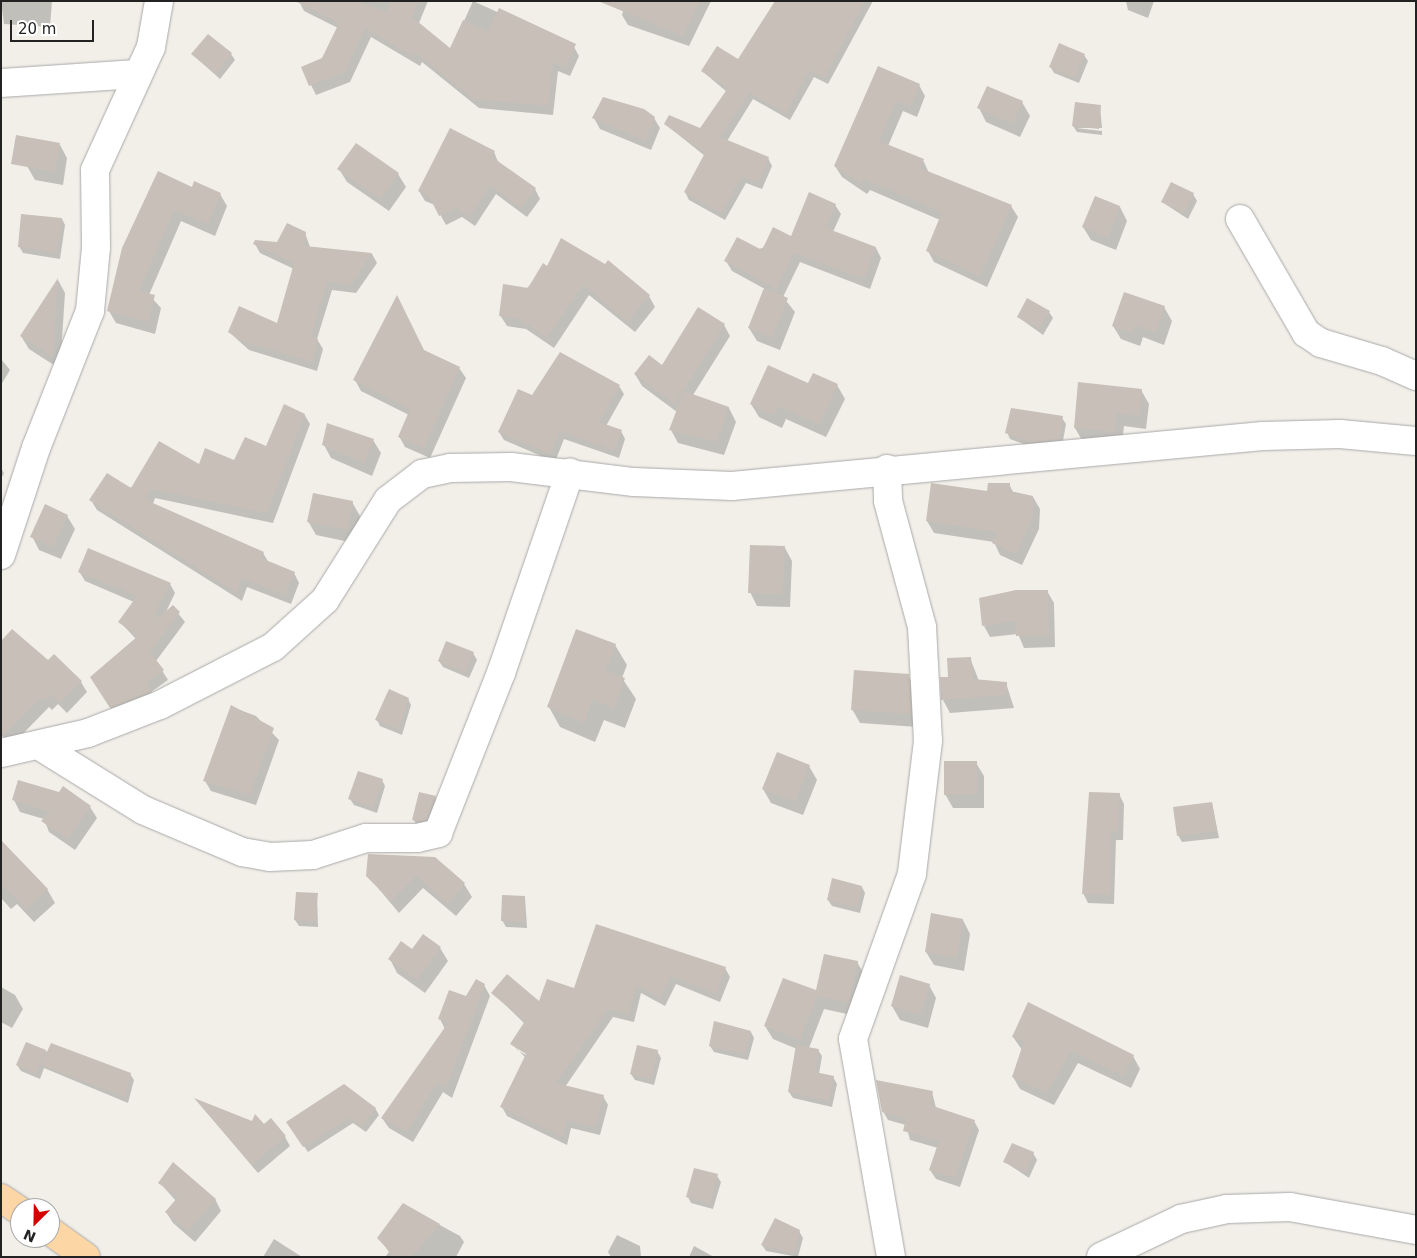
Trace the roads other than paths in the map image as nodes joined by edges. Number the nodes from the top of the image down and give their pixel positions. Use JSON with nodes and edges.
{"nodes":[{"id":1,"x":159,"y":1,"type":"edge"},
{"id":2,"x":138,"y":74,"type":"junction"},
{"id":3,"x":1,"y":83,"type":"edge"},
{"id":4,"x":1240,"y":219,"type":"dead end"},
{"id":5,"x":1416,"y":376,"type":"edge"},
{"id":6,"x":1416,"y":441,"type":"edge"},
{"id":7,"x":887,"y":469,"type":"junction"},
{"id":8,"x":570,"y":473,"type":"junction"},
{"id":9,"x":1,"y":555,"type":"edge"},
{"id":10,"x":40,"y":746,"type":"junction"},
{"id":11,"x":1,"y":753,"type":"edge"},
{"id":12,"x":1416,"y":1230,"type":"edge"},
{"id":13,"x":60,"y":1239,"type":"edge"},
{"id":14,"x":86,"y":1257,"type":"edge"},
{"id":15,"x":891,"y":1257,"type":"edge"},
{"id":16,"x":1101,"y":1257,"type":"edge"}],
"edges":[{"from":1,"to":2,"type":"street"},
{"from":2,"to":3,"type":"street"},
{"from":2,"to":9,"type":"street"},
{"from":4,"to":5,"type":"street"},
{"from":6,"to":7,"type":"street"},
{"from":7,"to":8,"type":"street"},
{"from":7,"to":15,"type":"street"},
{"from":8,"to":10,"type":"street"},
{"from":8,"to":10,"type":"street"},
{"from":10,"to":11,"type":"street"},
{"from":12,"to":16,"type":"street"},
{"from":13,"to":14,"type":"main road"}]}
